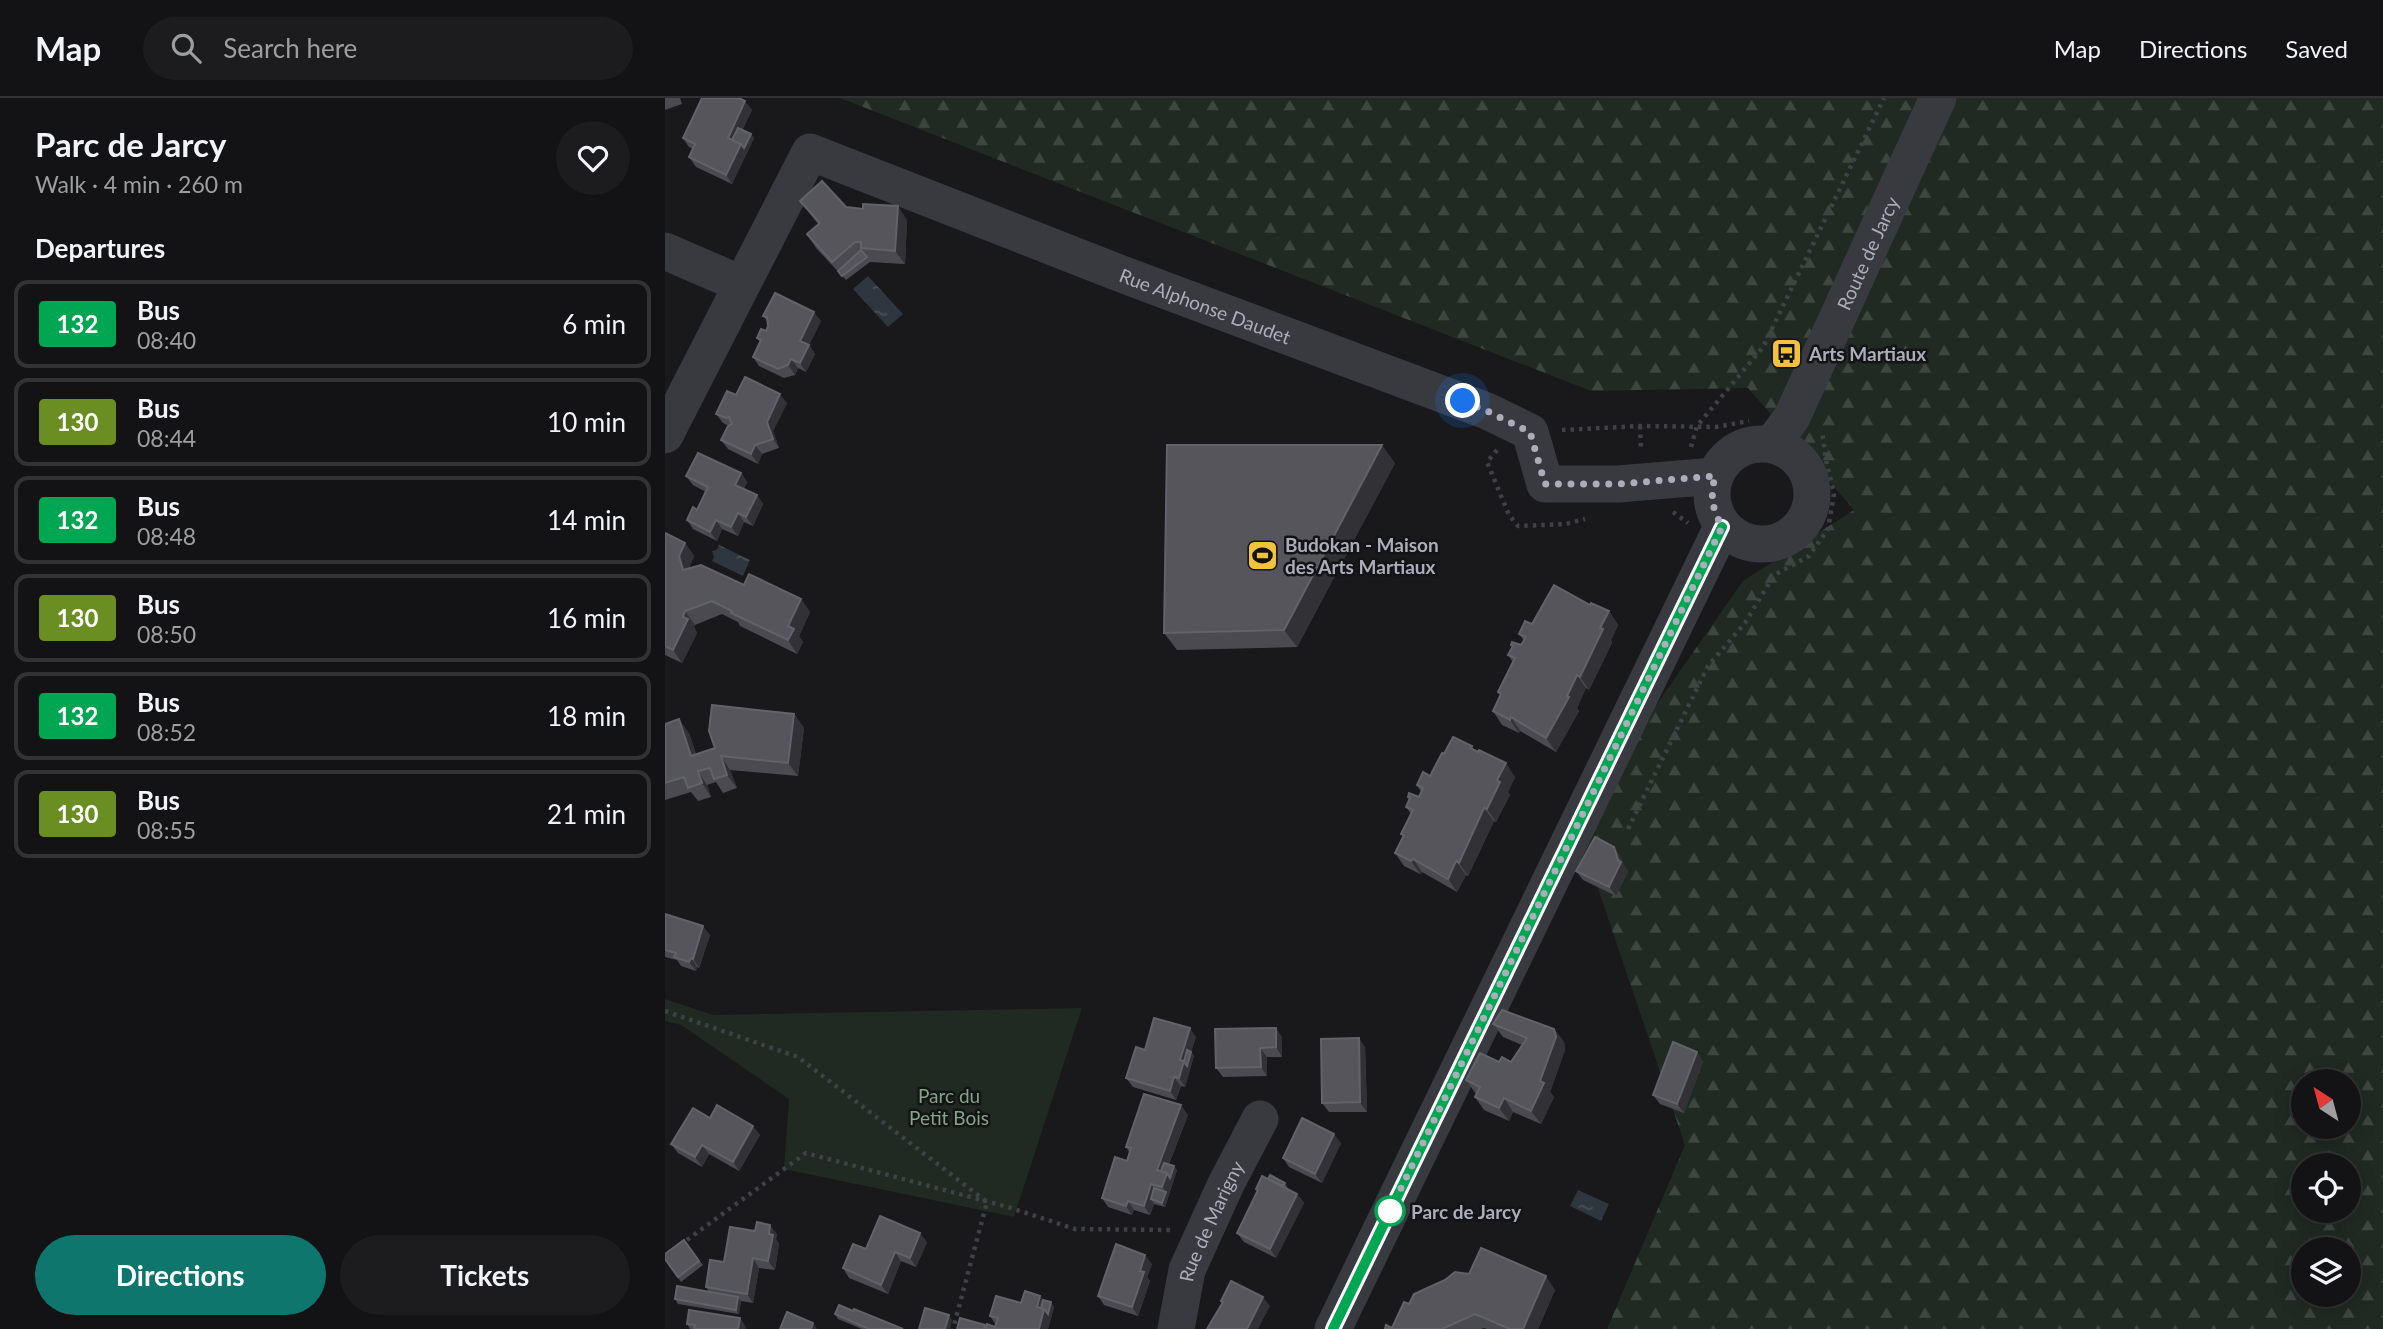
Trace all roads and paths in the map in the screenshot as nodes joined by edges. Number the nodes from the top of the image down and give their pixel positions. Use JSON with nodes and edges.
{"nodes":[{"id":1,"x":1884,"y":98,"type":"edge"},
{"id":2,"x":1938,"y":98,"type":"edge"},
{"id":3,"x":665,"y":251,"type":"edge"},
{"id":4,"x":741,"y":284,"type":"junction"},
{"id":5,"x":1821,"y":420,"type":"dead end"},
{"id":6,"x":1697,"y":426,"type":"junction"},
{"id":7,"x":1764,"y":429,"type":"junction"},
{"id":8,"x":1530,"y":432,"type":"junction"},
{"id":9,"x":665,"y":435,"type":"edge"},
{"id":10,"x":1690,"y":450,"type":"dead end"},
{"id":11,"x":1715,"y":476,"type":"junction"},
{"id":12,"x":1591,"y":517,"type":"dead end"},
{"id":13,"x":1722,"y":527,"type":"junction"},
{"id":14,"x":1628,"y":829,"type":"dead end"},
{"id":15,"x":665,"y":1011,"type":"edge"},
{"id":16,"x":1260,"y":1119,"type":"dead end"},
{"id":17,"x":988,"y":1202,"type":"junction"},
{"id":18,"x":1205,"y":1230,"type":"junction"},
{"id":19,"x":676,"y":1248,"type":"edge"},
{"id":20,"x":953,"y":1329,"type":"edge"},
{"id":21,"x":1175,"y":1329,"type":"edge"},
{"id":22,"x":1333,"y":1329,"type":"edge"}],
"edges":[{"from":1,"to":6,"type":"path"},
{"from":2,"to":7,"type":"street","name":"Route de Jarcy"},
{"from":3,"to":4,"type":"street"},
{"from":4,"to":8,"type":"street","name":"Rue Alphonse Daudet"},
{"from":4,"to":9,"type":"street","name":"Rue Alphonse Daudet"},
{"from":5,"to":14,"type":"path"},
{"from":6,"to":7,"type":"path"},
{"from":6,"to":8,"type":"path"},
{"from":6,"to":10,"type":"path"},
{"from":7,"to":11,"type":"street"},
{"from":7,"to":13,"type":"street"},
{"from":8,"to":11,"type":"street"},
{"from":8,"to":12,"type":"path"},
{"from":11,"to":13,"type":"street"},
{"from":13,"to":22,"type":"street"},
{"from":15,"to":17,"type":"path"},
{"from":16,"to":18,"type":"street","name":"Rue de Marigny"},
{"from":17,"to":18,"type":"path"},
{"from":17,"to":19,"type":"path"},
{"from":17,"to":20,"type":"path"},
{"from":18,"to":21,"type":"street","name":"Rue de Marigny"}]}
